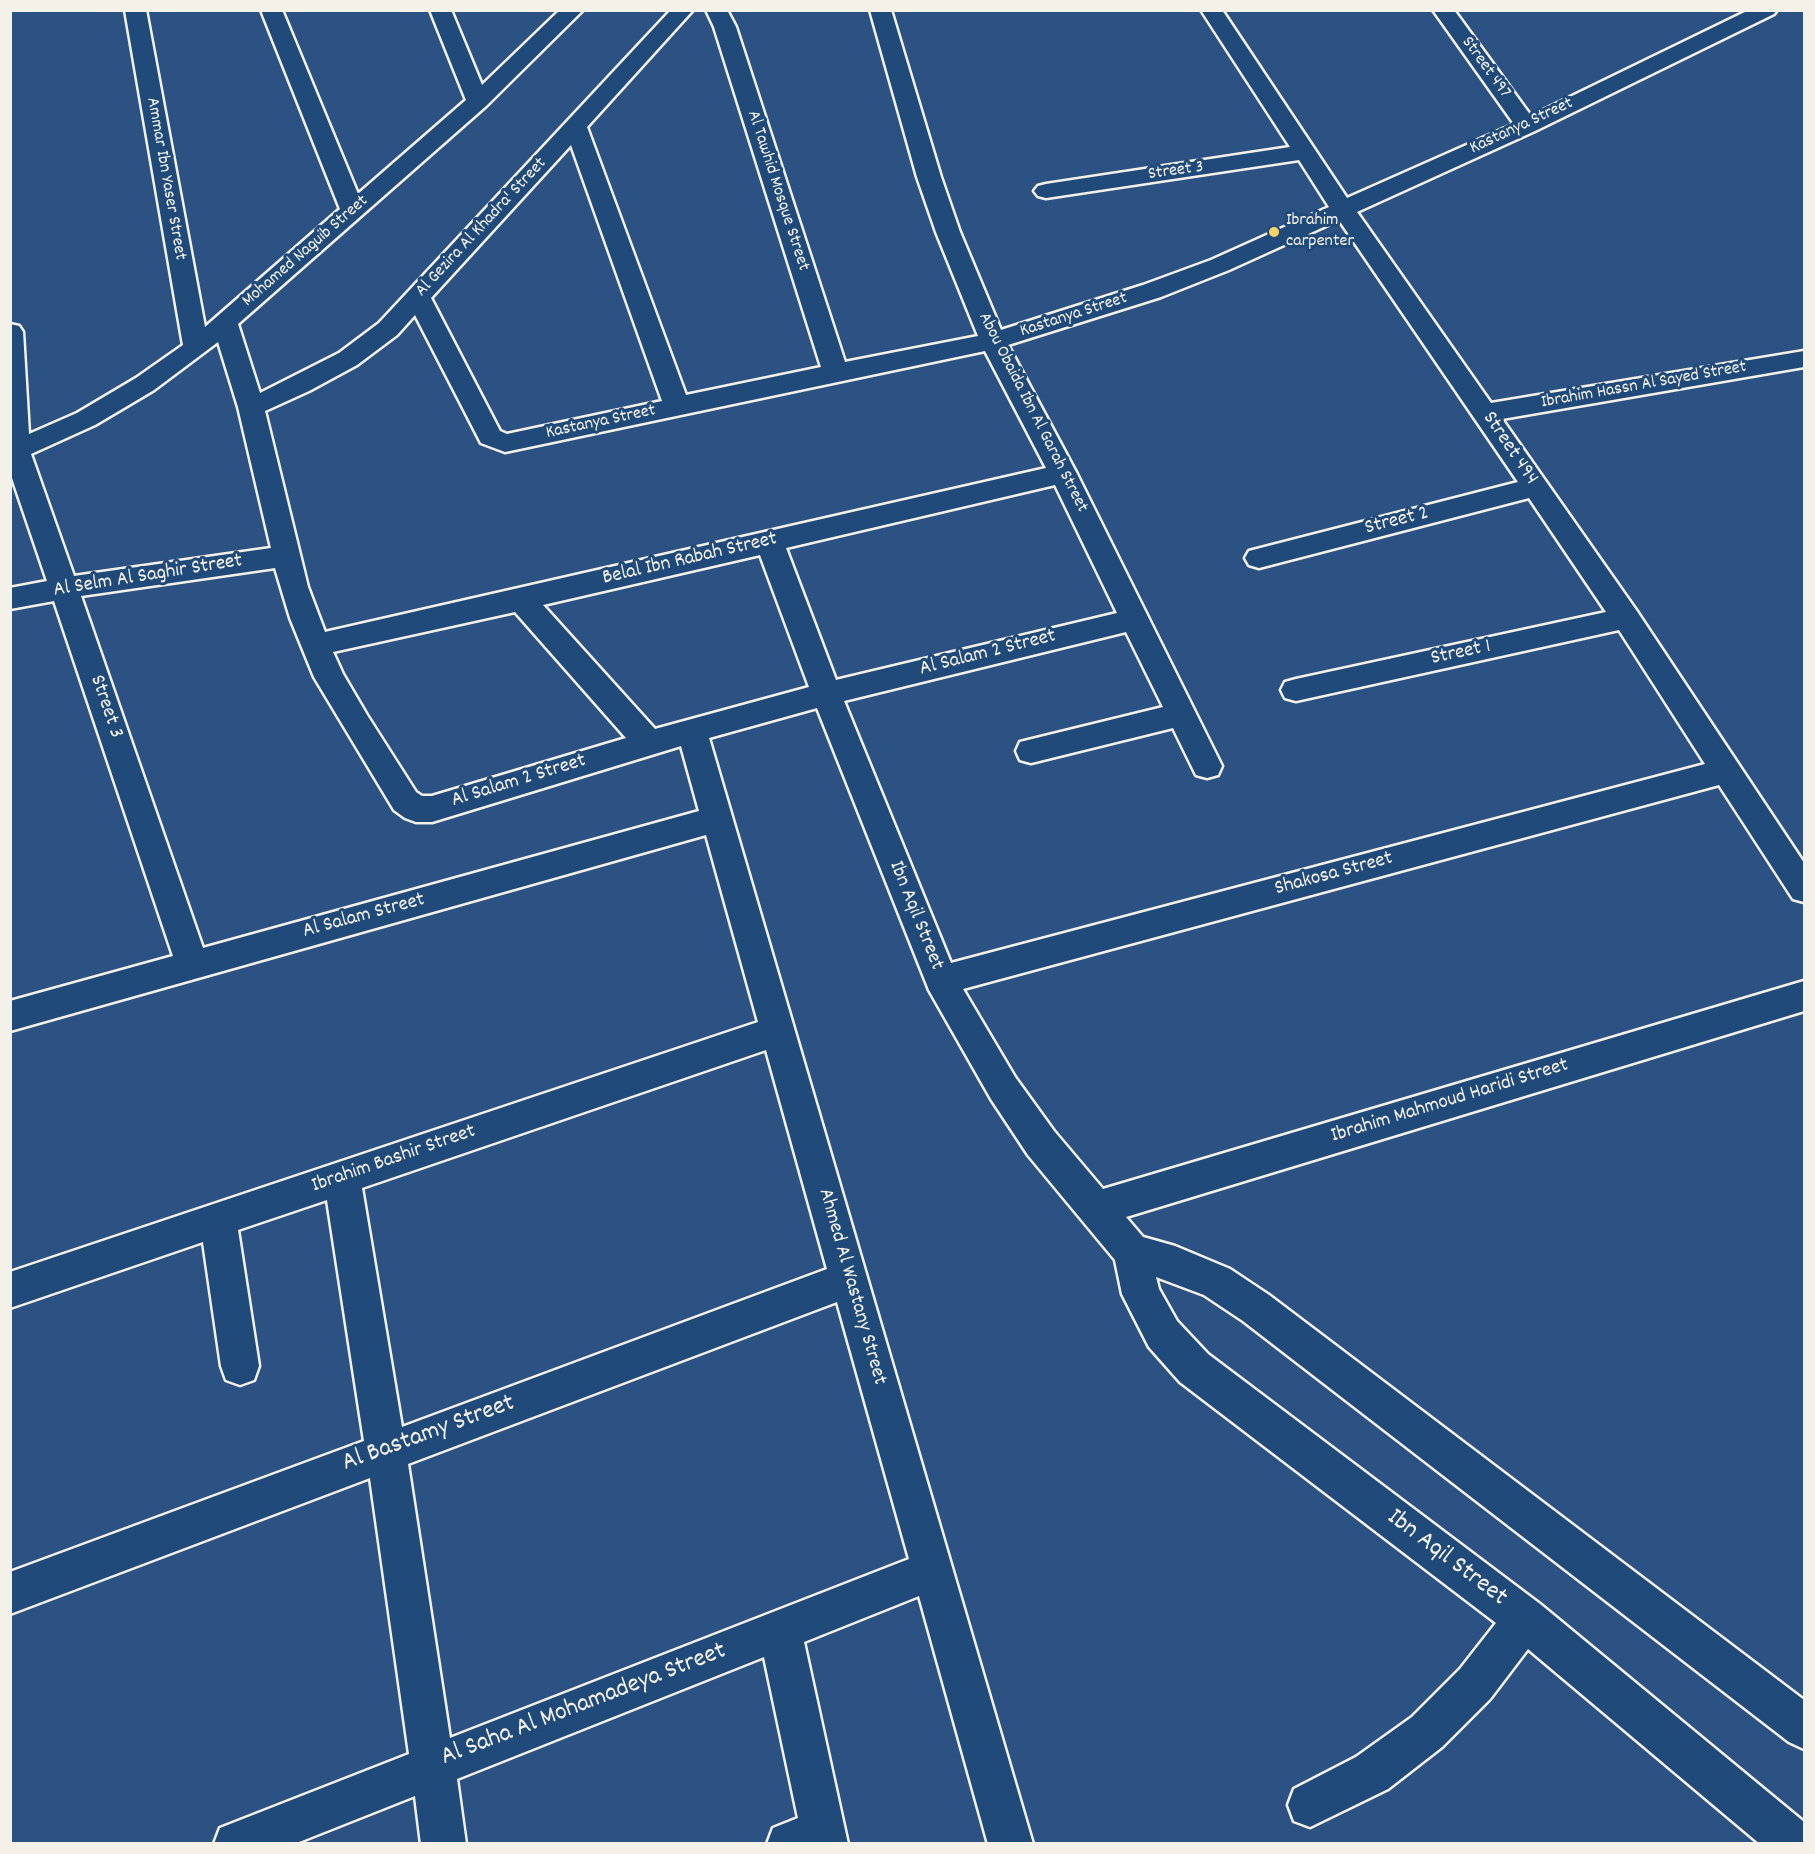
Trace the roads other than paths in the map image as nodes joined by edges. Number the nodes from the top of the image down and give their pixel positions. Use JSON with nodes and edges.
{"nodes":[{"id":1,"x":135,"y":10,"type":"edge"},
{"id":2,"x":271,"y":10,"type":"edge"},
{"id":3,"x":440,"y":10,"type":"edge"},
{"id":4,"x":573,"y":10,"type":"edge"},
{"id":5,"x":683,"y":10,"type":"edge"},
{"id":6,"x":716,"y":10,"type":"edge"},
{"id":7,"x":880,"y":10,"type":"edge"},
{"id":8,"x":1211,"y":10,"type":"edge"},
{"id":9,"x":1443,"y":10,"type":"edge"},
{"id":10,"x":1767,"y":10,"type":"edge"},
{"id":11,"x":478,"y":101,"type":"junction"},
{"id":12,"x":1527,"y":126,"type":"junction"},
{"id":13,"x":576,"y":128,"type":"junction"},
{"id":14,"x":1305,"y":152,"type":"junction"},
{"id":15,"x":1046,"y":191,"type":"dead end"},
{"id":16,"x":1342,"y":208,"type":"junction"},
{"id":17,"x":353,"y":211,"type":"junction"},
{"id":18,"x":418,"y":297,"type":"junction"},
{"id":19,"x":225,"y":322,"type":"junction"},
{"id":20,"x":10,"y":332,"type":"edge"},
{"id":21,"x":993,"y":341,"type":"junction"},
{"id":22,"x":196,"y":348,"type":"junction"},
{"id":23,"x":1804,"y":359,"type":"edge"},
{"id":24,"x":836,"y":372,"type":"junction"},
{"id":25,"x":677,"y":406,"type":"junction"},
{"id":26,"x":251,"y":407,"type":"junction"},
{"id":27,"x":1484,"y":413,"type":"junction"},
{"id":28,"x":14,"y":452,"type":"edge"},
{"id":29,"x":1063,"y":474,"type":"junction"},
{"id":30,"x":1535,"y":487,"type":"junction"},
{"id":31,"x":769,"y":541,"type":"junction"},
{"id":32,"x":286,"y":556,"type":"junction"},
{"id":33,"x":1259,"y":558,"type":"dead end"},
{"id":34,"x":64,"y":588,"type":"junction"},
{"id":35,"x":10,"y":599,"type":"edge"},
{"id":36,"x":521,"y":600,"type":"junction"},
{"id":37,"x":1135,"y":618,"type":"junction"},
{"id":38,"x":1626,"y":618,"type":"junction"},
{"id":39,"x":317,"y":645,"type":"junction"},
{"id":40,"x":1296,"y":690,"type":"dead end"},
{"id":41,"x":826,"y":694,"type":"junction"},
{"id":42,"x":1181,"y":714,"type":"junction"},
{"id":43,"x":692,"y":731,"type":"junction"},
{"id":44,"x":649,"y":743,"type":"junction"},
{"id":45,"x":1031,"y":751,"type":"dead end"},
{"id":46,"x":1207,"y":766,"type":"dead end"},
{"id":47,"x":1726,"y":771,"type":"junction"},
{"id":48,"x":717,"y":819,"type":"junction"},
{"id":49,"x":1804,"y":890,"type":"edge"},
{"id":50,"x":192,"y":964,"type":"junction"},
{"id":51,"x":941,"y":980,"type":"junction"},
{"id":52,"x":1804,"y":996,"type":"edge"},
{"id":53,"x":10,"y":1016,"type":"edge"},
{"id":54,"x":778,"y":1031,"type":"junction"},
{"id":55,"x":342,"y":1178,"type":"junction"},
{"id":56,"x":1095,"y":1209,"type":"junction"},
{"id":57,"x":219,"y":1220,"type":"junction"},
{"id":58,"x":1132,"y":1252,"type":"junction"},
{"id":59,"x":849,"y":1279,"type":"junction"},
{"id":60,"x":10,"y":1290,"type":"edge"},
{"id":61,"x":240,"y":1366,"type":"dead end"},
{"id":62,"x":386,"y":1451,"type":"junction"},
{"id":63,"x":933,"y":1570,"type":"junction"},
{"id":64,"x":10,"y":1593,"type":"edge"},
{"id":65,"x":1525,"y":1618,"type":"junction"},
{"id":66,"x":780,"y":1631,"type":"junction"},
{"id":67,"x":1804,"y":1727,"type":"edge"},
{"id":68,"x":432,"y":1765,"type":"junction"},
{"id":69,"x":1310,"y":1805,"type":"dead end"},
{"id":70,"x":813,"y":1840,"type":"edge"},
{"id":71,"x":236,"y":1844,"type":"edge"},
{"id":72,"x":444,"y":1844,"type":"edge"},
{"id":73,"x":1011,"y":1844,"type":"edge"},
{"id":74,"x":1797,"y":1844,"type":"edge"}],
"edges":[{"from":1,"to":22,"type":"street","name":"Ammar Ibn Yaser Street"},
{"from":2,"to":17,"type":"street"},
{"from":3,"to":11,"type":"street"},
{"from":4,"to":11,"type":"street","name":"Mohamed Naguib Street"},
{"from":5,"to":13,"type":"street","name":"Al Gezira Al Khadra' Street"},
{"from":6,"to":24,"type":"street","name":"Al Tawhid Mosque Street"},
{"from":7,"to":21,"type":"street","name":"Abou Obaida Ibn Al Garah Street"},
{"from":8,"to":14,"type":"street","name":"Street 494"},
{"from":9,"to":12,"type":"street","name":"Street 497"},
{"from":10,"to":12,"type":"street","name":"Kastanya Street"},
{"from":11,"to":17,"type":"street","name":"Mohamed Naguib Street"},
{"from":12,"to":16,"type":"street","name":"Kastanya Street"},
{"from":13,"to":18,"type":"street","name":"Al Gezira Al Khadra' Street"},
{"from":13,"to":25,"type":"street"},
{"from":14,"to":15,"type":"street","name":"Street 3"},
{"from":14,"to":16,"type":"street","name":"Street 494"},
{"from":16,"to":21,"type":"street","name":"Kastanya Street"},
{"from":16,"to":27,"type":"street","name":"Street 494"},
{"from":17,"to":19,"type":"street","name":"Mohamed Naguib Street"},
{"from":18,"to":25,"type":"street","name":"Kastanya Street"},
{"from":18,"to":26,"type":"street","name":"Al Gezira Al Khadra' Street"},
{"from":19,"to":22,"type":"street","name":"Mohamed Naguib Street"},
{"from":19,"to":26,"type":"street","name":"Al Salam 2 Street"},
{"from":20,"to":28,"type":"street","name":"Street 3"},
{"from":21,"to":24,"type":"street","name":"Kastanya Street"},
{"from":21,"to":29,"type":"street","name":"Abou Obaida Ibn Al Garah Street"},
{"from":22,"to":28,"type":"street","name":"Mohamed Naguib Street"},
{"from":23,"to":27,"type":"street","name":"Ibrahim Hassn Al Sayed Street"},
{"from":24,"to":25,"type":"street","name":"Kastanya Street"},
{"from":26,"to":32,"type":"street","name":"Al Salam 2 Street"},
{"from":27,"to":30,"type":"street","name":"Street 494"},
{"from":28,"to":34,"type":"street","name":"Street 3"},
{"from":29,"to":31,"type":"street","name":"Belal Ibn Rabah Street"},
{"from":29,"to":37,"type":"street","name":"Abou Obaida Ibn Al Garah Street"},
{"from":30,"to":33,"type":"street","name":"Street 2"},
{"from":30,"to":38,"type":"street","name":"Street 494"},
{"from":31,"to":36,"type":"street","name":"Belal Ibn Rabah Street"},
{"from":31,"to":41,"type":"street","name":"Ibn Aqil Street"},
{"from":32,"to":34,"type":"street","name":"Al Selm Al Saghir Street"},
{"from":32,"to":39,"type":"street","name":"Al Salam 2 Street"},
{"from":34,"to":35,"type":"street","name":"Al Selm Al Saghir Street"},
{"from":34,"to":50,"type":"street","name":"Street 3"},
{"from":36,"to":39,"type":"street","name":"Belal Ibn Rabah Street"},
{"from":36,"to":44,"type":"street"},
{"from":37,"to":41,"type":"street","name":"Al Salam 2 Street"},
{"from":37,"to":42,"type":"street","name":"Abou Obaida Ibn Al Garah Street"},
{"from":38,"to":40,"type":"street","name":"Street 1"},
{"from":38,"to":47,"type":"street","name":"Street 494"},
{"from":39,"to":44,"type":"street","name":"Al Salam 2 Street"},
{"from":41,"to":43,"type":"street","name":"Al Salam 2 Street"},
{"from":41,"to":51,"type":"street","name":"Ibn Aqil Street"},
{"from":42,"to":45,"type":"street"},
{"from":42,"to":46,"type":"street","name":"Abou Obaida Ibn Al Garah Street"},
{"from":43,"to":44,"type":"street","name":"Al Salam 2 Street"},
{"from":43,"to":48,"type":"street","name":"Ahmed Al Wastany Street"},
{"from":47,"to":49,"type":"street","name":"Street 494"},
{"from":47,"to":51,"type":"street","name":"Shakosa Street"},
{"from":48,"to":50,"type":"street","name":"Al Salam Street"},
{"from":48,"to":54,"type":"street","name":"Ahmed Al Wastany Street"},
{"from":50,"to":53,"type":"street","name":"Al Salam Street"},
{"from":51,"to":56,"type":"street","name":"Ibn Aqil Street"},
{"from":52,"to":56,"type":"street","name":"Ibrahim Mahmoud Haridi Street"},
{"from":54,"to":55,"type":"street","name":"Ibrahim Bashir Street"},
{"from":54,"to":59,"type":"street","name":"Ahmed Al Wastany Street"},
{"from":55,"to":57,"type":"street","name":"Ibrahim Bashir Street"},
{"from":55,"to":62,"type":"street"},
{"from":56,"to":58,"type":"street","name":"Ibn Aqil Street"},
{"from":57,"to":60,"type":"street","name":"Ibrahim Bashir Street"},
{"from":57,"to":61,"type":"street"},
{"from":58,"to":65,"type":"street","name":"Ibn Aqil Street"},
{"from":58,"to":67,"type":"street"},
{"from":59,"to":62,"type":"street","name":"Al Bastamy Street"},
{"from":59,"to":63,"type":"street","name":"Ahmed Al Wastany Street"},
{"from":62,"to":64,"type":"street","name":"Al Bastamy Street"},
{"from":62,"to":68,"type":"street"},
{"from":63,"to":66,"type":"street","name":"Al Saha Al Mohamadeya Street"},
{"from":63,"to":73,"type":"street","name":"Ahmed Al Wastany Street"},
{"from":65,"to":69,"type":"street"},
{"from":65,"to":74,"type":"street","name":"Ibn Aqil Street"},
{"from":66,"to":68,"type":"street","name":"Al Saha Al Mohamadeya Street"},
{"from":66,"to":70,"type":"street"},
{"from":68,"to":71,"type":"street","name":"Al Saha Al Mohamadeya Street"},
{"from":68,"to":72,"type":"street"}]}
